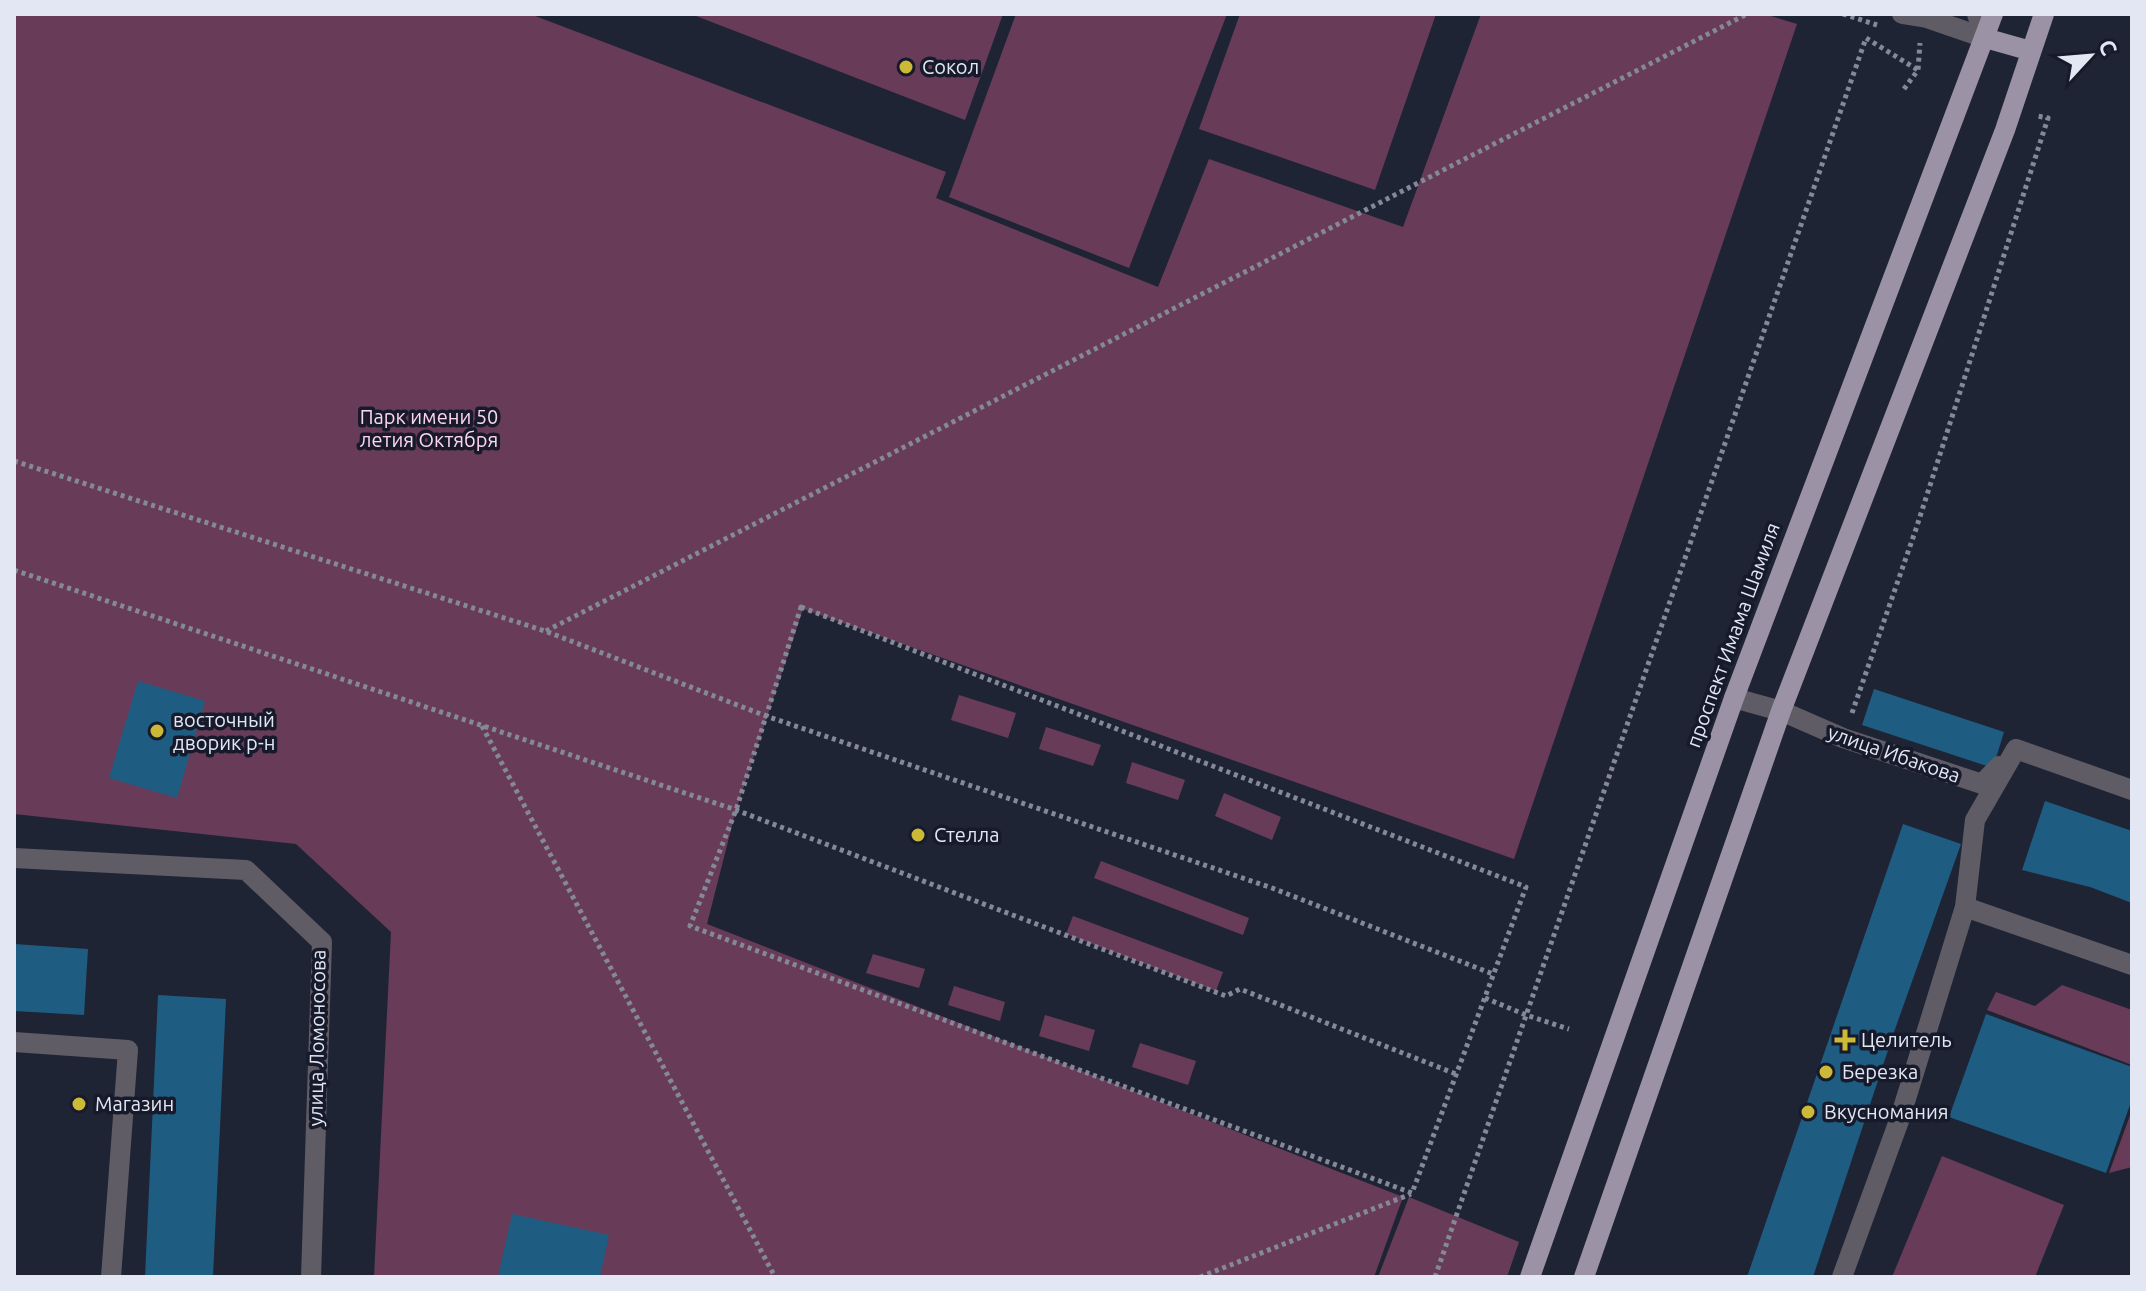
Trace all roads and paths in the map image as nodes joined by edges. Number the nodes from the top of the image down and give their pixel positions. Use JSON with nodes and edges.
{"nodes":[{"id":1,"x":1747,"y":14,"type":"edge"},
{"id":2,"x":1902,"y":14,"type":"edge"},
{"id":3,"x":1977,"y":14,"type":"edge"},
{"id":4,"x":1993,"y":14,"type":"edge"},
{"id":5,"x":2044,"y":14,"type":"edge"},
{"id":6,"x":1927,"y":18,"type":"junction"},
{"id":7,"x":1985,"y":38,"type":"junction"},
{"id":8,"x":2031,"y":51,"type":"junction"},
{"id":9,"x":1918,"y":70,"type":"junction"},
{"id":10,"x":1904,"y":89,"type":"dead end"},
{"id":11,"x":2032,"y":115,"type":"dead end"},
{"id":12,"x":14,"y":461,"type":"edge"},
{"id":13,"x":14,"y":570,"type":"edge"},
{"id":14,"x":545,"y":631,"type":"junction"},
{"id":15,"x":1734,"y":698,"type":"junction"},
{"id":16,"x":1781,"y":711,"type":"junction"},
{"id":17,"x":766,"y":716,"type":"junction"},
{"id":18,"x":481,"y":725,"type":"junction"},
{"id":19,"x":1843,"y":738,"type":"junction"},
{"id":20,"x":2016,"y":749,"type":"junction"},
{"id":21,"x":2132,"y":790,"type":"edge"},
{"id":22,"x":736,"y":810,"type":"junction"},
{"id":23,"x":14,"y":858,"type":"edge"},
{"id":24,"x":1965,"y":907,"type":"junction"},
{"id":25,"x":2132,"y":965,"type":"edge"},
{"id":26,"x":1493,"y":974,"type":"junction"},
{"id":27,"x":1485,"y":998,"type":"junction"},
{"id":28,"x":1526,"y":1015,"type":"junction"},
{"id":29,"x":1569,"y":1029,"type":"dead end"},
{"id":30,"x":14,"y":1042,"type":"edge"},
{"id":31,"x":1456,"y":1074,"type":"junction"},
{"id":32,"x":1412,"y":1193,"type":"junction"},
{"id":33,"x":111,"y":1277,"type":"edge"},
{"id":34,"x":311,"y":1277,"type":"edge"},
{"id":35,"x":775,"y":1277,"type":"edge"},
{"id":36,"x":1200,"y":1277,"type":"edge"},
{"id":37,"x":1435,"y":1277,"type":"edge"},
{"id":38,"x":1530,"y":1277,"type":"edge"},
{"id":39,"x":1584,"y":1277,"type":"edge"},
{"id":40,"x":1842,"y":1277,"type":"edge"}],
"edges":[{"from":1,"to":14,"type":"path"},
{"from":2,"to":6,"type":"street"},
{"from":3,"to":7,"type":"street"},
{"from":4,"to":7,"type":"main road","name":"проспект Имама Шамиля"},
{"from":5,"to":8,"type":"main road"},
{"from":6,"to":7,"type":"street"},
{"from":6,"to":9,"type":"path"},
{"from":7,"to":8,"type":"main road"},
{"from":7,"to":15,"type":"main road","name":"проспект Имама Шамиля"},
{"from":8,"to":16,"type":"main road"},
{"from":9,"to":10,"type":"path"},
{"from":9,"to":28,"type":"path"},
{"from":11,"to":19,"type":"path"},
{"from":12,"to":14,"type":"path"},
{"from":13,"to":18,"type":"path"},
{"from":14,"to":17,"type":"path"},
{"from":15,"to":16,"type":"street","name":"улица Ибакова"},
{"from":15,"to":38,"type":"main road","name":"проспект Имама Шамиля"},
{"from":16,"to":19,"type":"street","name":"улица Ибакова"},
{"from":16,"to":39,"type":"main road"},
{"from":17,"to":22,"type":"path"},
{"from":17,"to":26,"type":"path"},
{"from":17,"to":26,"type":"path"},
{"from":18,"to":22,"type":"path"},
{"from":18,"to":35,"type":"path"},
{"from":19,"to":20,"type":"street","name":"улица Ибакова"},
{"from":20,"to":21,"type":"street"},
{"from":20,"to":24,"type":"street"},
{"from":22,"to":31,"type":"path"},
{"from":22,"to":32,"type":"path"},
{"from":23,"to":34,"type":"street","name":"улица Ломоносова"},
{"from":24,"to":25,"type":"street"},
{"from":24,"to":40,"type":"street"},
{"from":26,"to":27,"type":"path"},
{"from":27,"to":28,"type":"path"},
{"from":27,"to":31,"type":"path"},
{"from":28,"to":29,"type":"path"},
{"from":28,"to":37,"type":"path"},
{"from":30,"to":33,"type":"street"},
{"from":31,"to":32,"type":"path"},
{"from":32,"to":36,"type":"path"}]}
